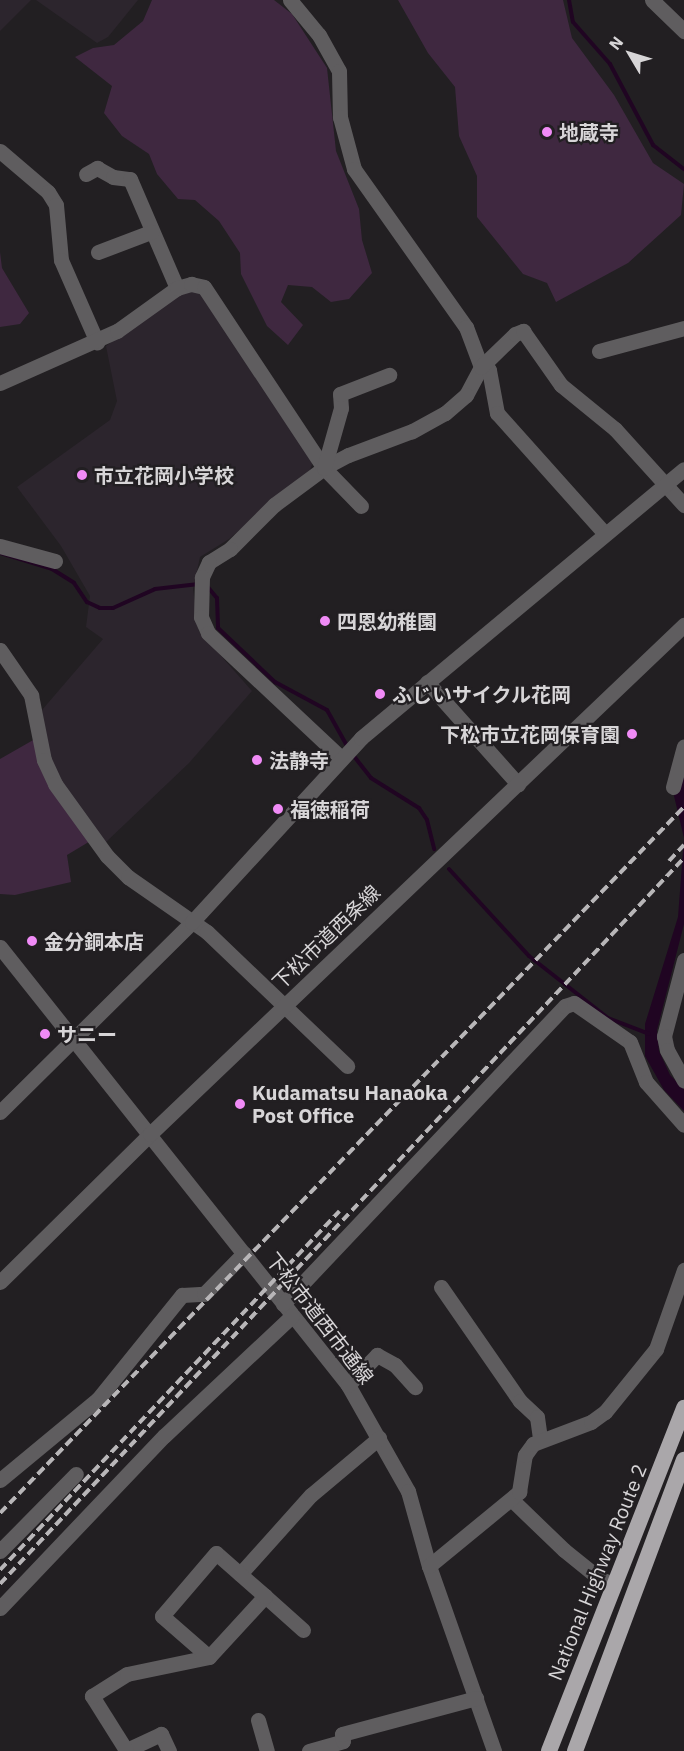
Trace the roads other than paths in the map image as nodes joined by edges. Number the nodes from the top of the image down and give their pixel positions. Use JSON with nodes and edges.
{"nodes":[{"id":1,"x":290,"y":0,"type":"edge"},
{"id":2,"x":652,"y":0,"type":"edge"},
{"id":3,"x":684,"y":31,"type":"edge"},
{"id":4,"x":0,"y":151,"type":"edge"},
{"id":5,"x":86,"y":174,"type":"dead end"},
{"id":6,"x":151,"y":232,"type":"junction"},
{"id":7,"x":98,"y":252,"type":"dead end"},
{"id":8,"x":177,"y":288,"type":"junction"},
{"id":9,"x":684,"y":328,"type":"edge"},
{"id":10,"x":97,"y":342,"type":"junction"},
{"id":11,"x":600,"y":351,"type":"dead end"},
{"id":12,"x":482,"y":366,"type":"junction"},
{"id":13,"x":389,"y":375,"type":"dead end"},
{"id":14,"x":0,"y":383,"type":"edge"},
{"id":15,"x":324,"y":468,"type":"junction"},
{"id":16,"x":684,"y":469,"type":"edge"},
{"id":17,"x":667,"y":484,"type":"junction"},
{"id":18,"x":684,"y":505,"type":"edge"},
{"id":19,"x":361,"y":506,"type":"dead end"},
{"id":20,"x":604,"y":534,"type":"junction"},
{"id":21,"x":0,"y":546,"type":"edge"},
{"id":22,"x":55,"y":561,"type":"dead end"},
{"id":23,"x":684,"y":626,"type":"edge"},
{"id":24,"x":0,"y":650,"type":"edge"},
{"id":25,"x":427,"y":682,"type":"junction"},
{"id":26,"x":684,"y":746,"type":"edge"},
{"id":27,"x":340,"y":758,"type":"junction"},
{"id":28,"x":518,"y":784,"type":"junction"},
{"id":29,"x":673,"y":787,"type":"dead end"},
{"id":30,"x":192,"y":922,"type":"junction"},
{"id":31,"x":0,"y":947,"type":"edge"},
{"id":32,"x":684,"y":960,"type":"edge"},
{"id":33,"x":286,"y":1005,"type":"junction"},
{"id":34,"x":74,"y":1040,"type":"junction"},
{"id":35,"x":347,"y":1066,"type":"dead end"},
{"id":36,"x":684,"y":1080,"type":"edge"},
{"id":37,"x":0,"y":1113,"type":"edge"},
{"id":38,"x":684,"y":1125,"type":"edge"},
{"id":39,"x":150,"y":1134,"type":"junction"},
{"id":40,"x":244,"y":1253,"type":"junction"},
{"id":41,"x":684,"y":1270,"type":"edge"},
{"id":42,"x":0,"y":1282,"type":"edge"},
{"id":43,"x":441,"y":1287,"type":"dead end"},
{"id":44,"x":288,"y":1310,"type":"junction"},
{"id":45,"x":348,"y":1385,"type":"junction"},
{"id":46,"x":415,"y":1387,"type":"dead end"},
{"id":47,"x":684,"y":1408,"type":"edge"},
{"id":48,"x":379,"y":1438,"type":"junction"},
{"id":49,"x":540,"y":1439,"type":"junction"},
{"id":50,"x":684,"y":1460,"type":"edge"},
{"id":51,"x":76,"y":1474,"type":"dead end"},
{"id":52,"x":0,"y":1479,"type":"edge"},
{"id":53,"x":512,"y":1500,"type":"junction"},
{"id":54,"x":0,"y":1551,"type":"edge"},
{"id":55,"x":429,"y":1566,"type":"junction"},
{"id":56,"x":240,"y":1574,"type":"junction"},
{"id":57,"x":614,"y":1584,"type":"junction"},
{"id":58,"x":265,"y":1596,"type":"junction"},
{"id":59,"x":0,"y":1608,"type":"edge"},
{"id":60,"x":303,"y":1630,"type":"dead end"},
{"id":61,"x":209,"y":1657,"type":"junction"},
{"id":62,"x":476,"y":1698,"type":"junction"},
{"id":63,"x":258,"y":1720,"type":"dead end"},
{"id":64,"x":169,"y":1751,"type":"edge"},
{"id":65,"x":267,"y":1751,"type":"edge"},
{"id":66,"x":309,"y":1751,"type":"edge"},
{"id":67,"x":494,"y":1751,"type":"edge"},
{"id":68,"x":549,"y":1751,"type":"edge"},
{"id":69,"x":575,"y":1751,"type":"edge"}],
"edges":[{"from":1,"to":12,"type":"street"},
{"from":2,"to":3,"type":"street"},
{"from":4,"to":10,"type":"street"},
{"from":5,"to":6,"type":"street"},
{"from":6,"to":7,"type":"street"},
{"from":6,"to":8,"type":"street"},
{"from":8,"to":10,"type":"street"},
{"from":8,"to":15,"type":"street"},
{"from":9,"to":11,"type":"street"},
{"from":10,"to":14,"type":"street"},
{"from":12,"to":15,"type":"street"},
{"from":12,"to":17,"type":"street"},
{"from":12,"to":20,"type":"street"},
{"from":13,"to":15,"type":"street"},
{"from":15,"to":19,"type":"street"},
{"from":15,"to":27,"type":"street"},
{"from":16,"to":17,"type":"street"},
{"from":17,"to":18,"type":"street"},
{"from":17,"to":20,"type":"street"},
{"from":20,"to":25,"type":"street"},
{"from":21,"to":22,"type":"street"},
{"from":23,"to":28,"type":"street","name":"下松市道西条線"},
{"from":24,"to":30,"type":"street"},
{"from":25,"to":27,"type":"street"},
{"from":25,"to":28,"type":"street"},
{"from":26,"to":29,"type":"street"},
{"from":27,"to":30,"type":"street"},
{"from":28,"to":33,"type":"street","name":"下松市道西条線"},
{"from":30,"to":33,"type":"street"},
{"from":30,"to":34,"type":"street"},
{"from":31,"to":34,"type":"street","name":"下松市道西市通線"},
{"from":32,"to":36,"type":"street"},
{"from":33,"to":35,"type":"street"},
{"from":33,"to":39,"type":"street","name":"下松市道西条線"},
{"from":34,"to":37,"type":"street"},
{"from":34,"to":39,"type":"street","name":"下松市道西市通線"},
{"from":38,"to":44,"type":"street"},
{"from":39,"to":40,"type":"street","name":"下松市道西市通線"},
{"from":39,"to":42,"type":"street","name":"下松市道西条線"},
{"from":40,"to":44,"type":"street","name":"下松市道西市通線"},
{"from":40,"to":52,"type":"street"},
{"from":41,"to":49,"type":"street"},
{"from":43,"to":49,"type":"street"},
{"from":44,"to":45,"type":"street","name":"下松市道西市通線"},
{"from":44,"to":59,"type":"street"},
{"from":45,"to":46,"type":"street"},
{"from":45,"to":48,"type":"street","name":"下松市道西市通線"},
{"from":47,"to":57,"type":"highway","name":"National Highway Route 2"},
{"from":48,"to":55,"type":"street","name":"下松市道西市通線"},
{"from":48,"to":56,"type":"street"},
{"from":49,"to":53,"type":"street"},
{"from":50,"to":69,"type":"highway","name":"National Highway Route 2"},
{"from":51,"to":54,"type":"street"},
{"from":53,"to":55,"type":"street"},
{"from":53,"to":57,"type":"street"},
{"from":55,"to":62,"type":"street","name":"下松市道西市通線"},
{"from":56,"to":58,"type":"street"},
{"from":56,"to":61,"type":"street"},
{"from":57,"to":68,"type":"highway","name":"National Highway Route 2"},
{"from":58,"to":60,"type":"street"},
{"from":58,"to":61,"type":"street"},
{"from":61,"to":64,"type":"street"},
{"from":62,"to":66,"type":"street"},
{"from":62,"to":67,"type":"street","name":"下松市道西市通線"},
{"from":63,"to":65,"type":"street"}]}
